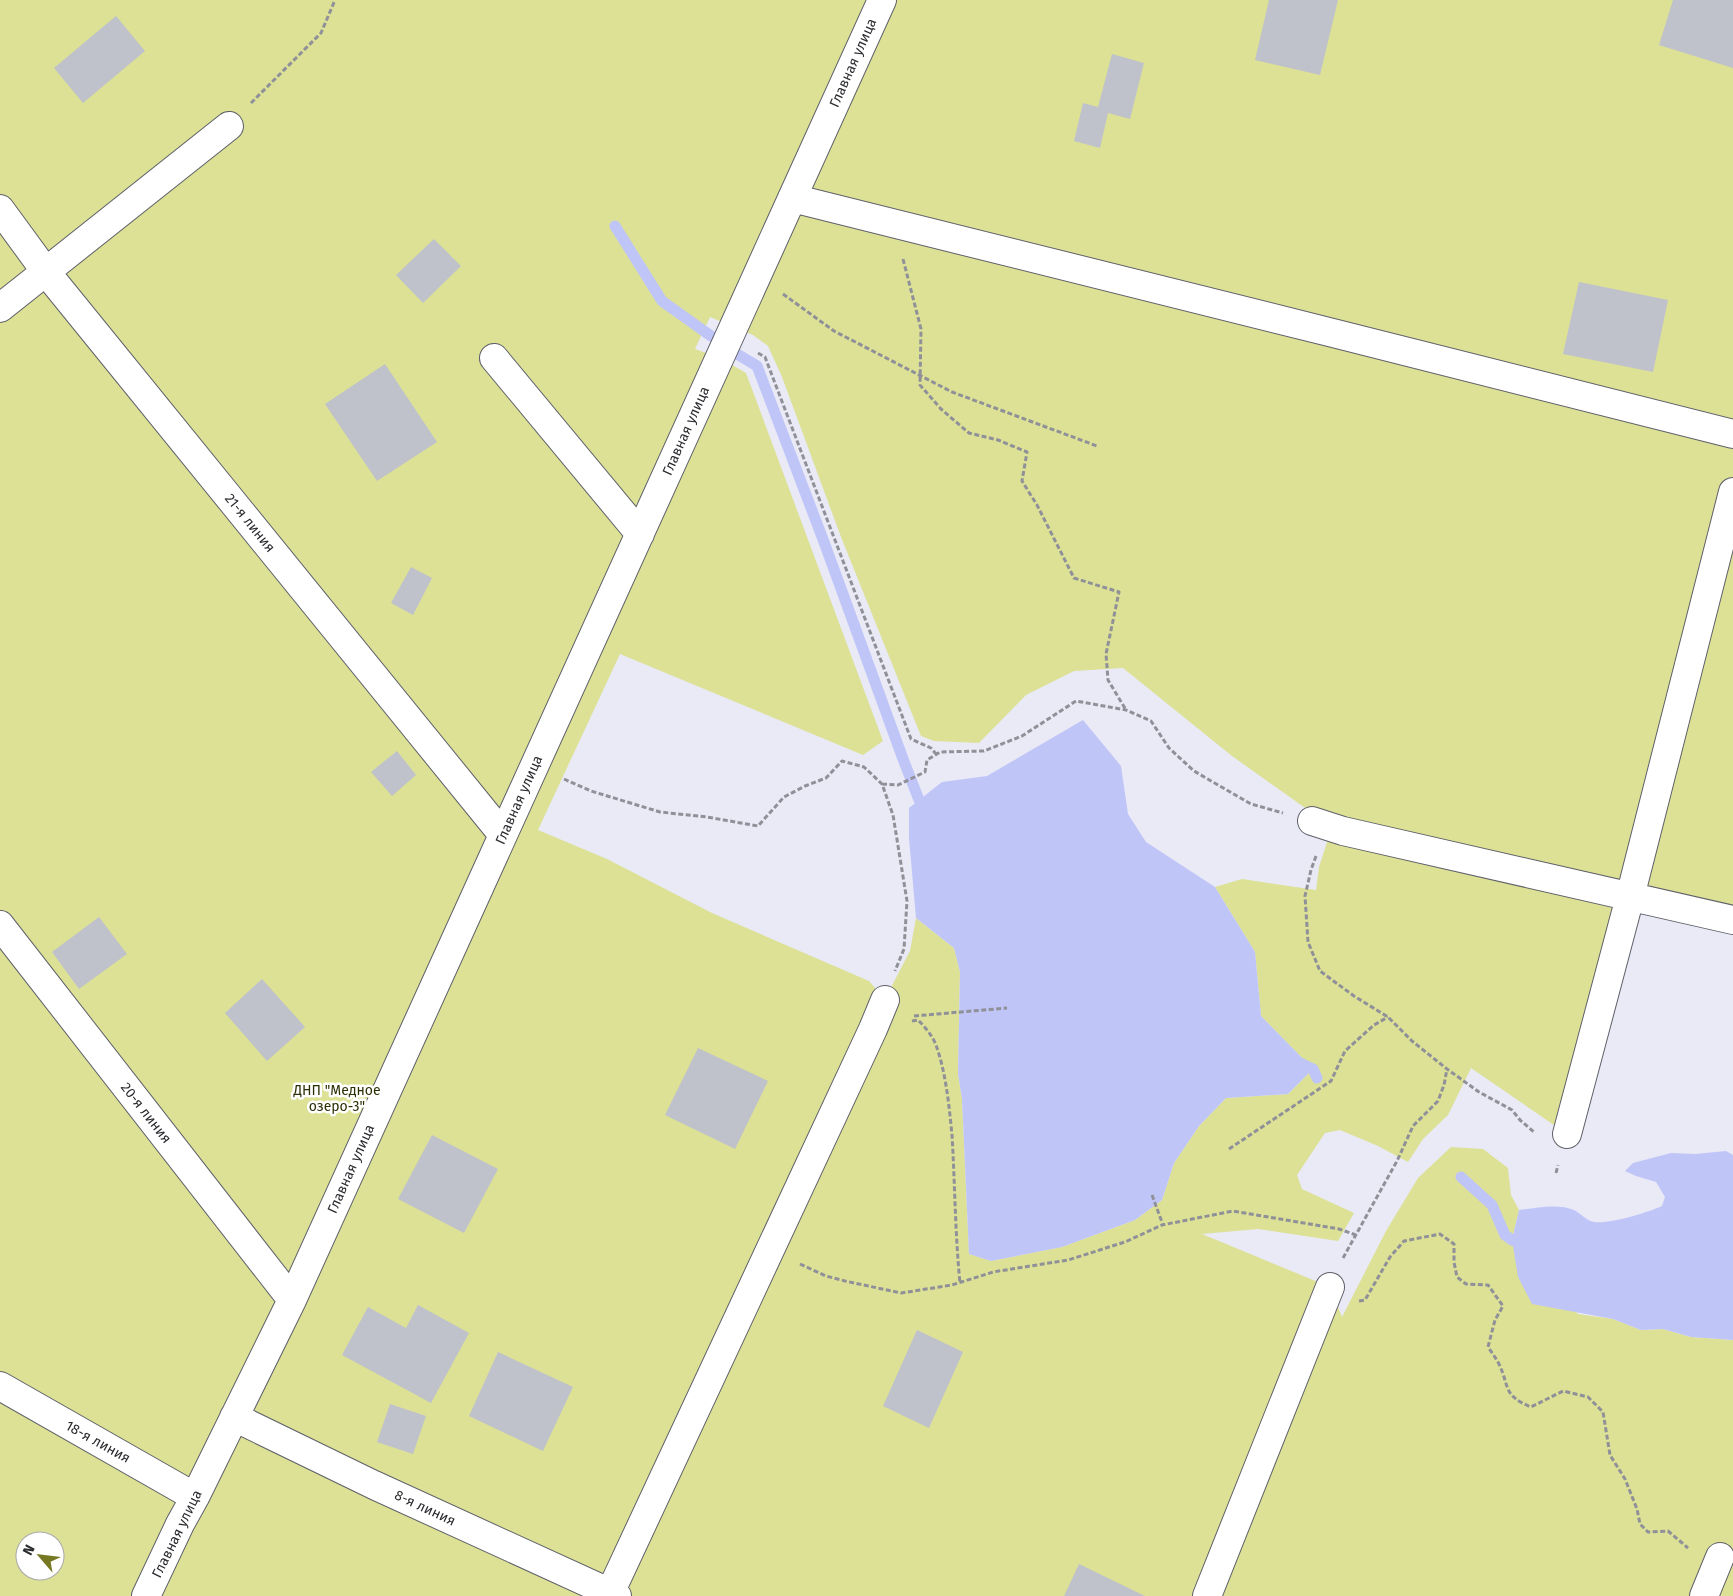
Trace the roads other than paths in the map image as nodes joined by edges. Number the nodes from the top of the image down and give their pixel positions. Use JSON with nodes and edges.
{"nodes":[{"id":1,"x":882,"y":0,"type":"edge"},
{"id":2,"x":229,"y":126,"type":"road end"},
{"id":3,"x":792,"y":198,"type":"junction"},
{"id":4,"x":0,"y":210,"type":"edge"},
{"id":5,"x":46,"y":272,"type":"junction"},
{"id":6,"x":0,"y":308,"type":"edge"},
{"id":7,"x":494,"y":358,"type":"dead end"},
{"id":8,"x":1733,"y":434,"type":"edge"},
{"id":9,"x":1733,"y":492,"type":"edge"},
{"id":10,"x":640,"y":534,"type":"junction"},
{"id":11,"x":1319,"y":823,"type":"road end"},
{"id":12,"x":503,"y":835,"type":"junction"},
{"id":13,"x":1630,"y":897,"type":"junction"},
{"id":14,"x":1733,"y":920,"type":"edge"},
{"id":15,"x":0,"y":925,"type":"edge"},
{"id":16,"x":878,"y":1016,"type":"road end"},
{"id":17,"x":1567,"y":1134,"type":"dead end"},
{"id":18,"x":1330,"y":1287,"type":"dead end"},
{"id":19,"x":292,"y":1300,"type":"junction"},
{"id":20,"x":0,"y":1386,"type":"edge"},
{"id":21,"x":234,"y":1417,"type":"junction"},
{"id":22,"x":195,"y":1497,"type":"junction"},
{"id":23,"x":614,"y":1594,"type":"edge"},
{"id":24,"x":146,"y":1596,"type":"edge"},
{"id":25,"x":1207,"y":1596,"type":"edge"}],
"edges":[{"from":1,"to":3,"type":"street","name":"Главная улица"},
{"from":2,"to":5,"type":"street"},
{"from":3,"to":8,"type":"street"},
{"from":3,"to":10,"type":"street","name":"Главная улица"},
{"from":4,"to":5,"type":"street","name":"21-я линия"},
{"from":5,"to":6,"type":"street"},
{"from":5,"to":12,"type":"street","name":"21-я линия"},
{"from":7,"to":10,"type":"street"},
{"from":9,"to":13,"type":"street"},
{"from":10,"to":12,"type":"street","name":"Главная улица"},
{"from":11,"to":13,"type":"street"},
{"from":12,"to":19,"type":"street","name":"Главная улица"},
{"from":13,"to":14,"type":"street"},
{"from":13,"to":17,"type":"street"},
{"from":15,"to":19,"type":"street","name":"20-я линия"},
{"from":16,"to":23,"type":"street"},
{"from":18,"to":25,"type":"street"},
{"from":19,"to":21,"type":"street","name":"Главная улица"},
{"from":20,"to":22,"type":"street","name":"18-я линия"},
{"from":21,"to":22,"type":"street","name":"Главная улица"},
{"from":21,"to":23,"type":"street","name":"8-я линия"},
{"from":22,"to":24,"type":"street","name":"Главная улица"}]}
